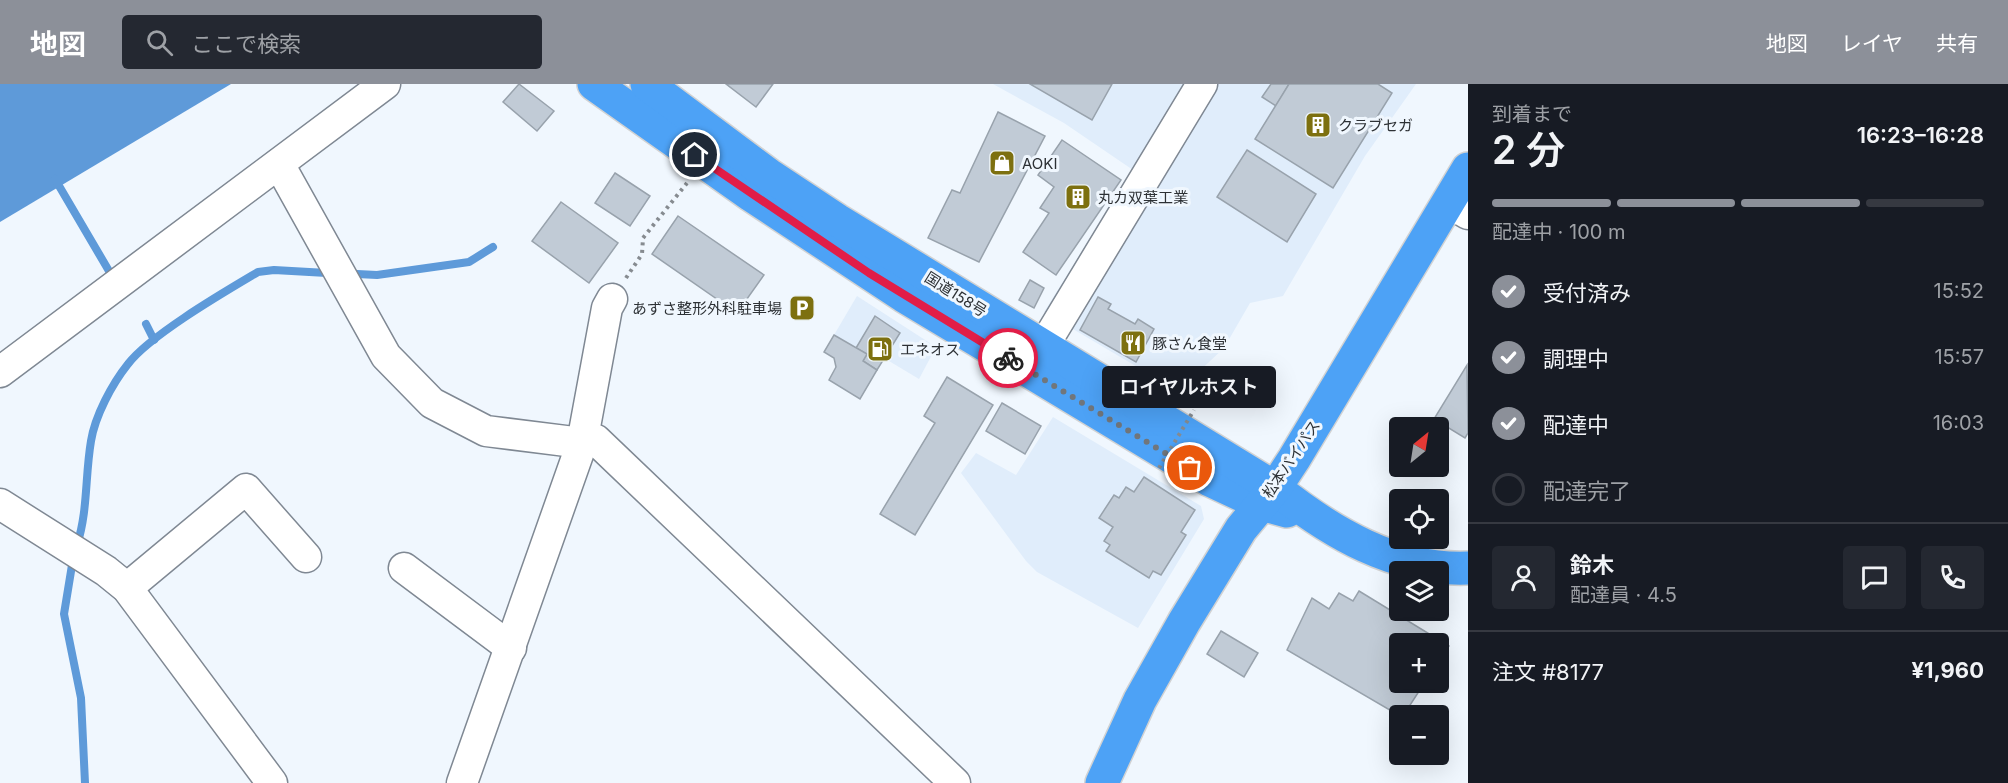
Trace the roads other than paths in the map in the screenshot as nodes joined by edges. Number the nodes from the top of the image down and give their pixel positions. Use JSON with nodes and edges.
{"nodes":[{"id":1,"x":385,"y":84,"type":"edge"},
{"id":2,"x":594,"y":84,"type":"edge"},
{"id":3,"x":647,"y":84,"type":"edge"},
{"id":4,"x":1202,"y":84,"type":"edge"},
{"id":5,"x":279,"y":164,"type":"junction"},
{"id":6,"x":1468,"y":169,"type":"edge"},
{"id":7,"x":1458,"y":208,"type":"edge"},
{"id":8,"x":612,"y":298,"type":"road end"},
{"id":9,"x":1043,"y":347,"type":"junction"},
{"id":10,"x":0,"y":372,"type":"edge"},
{"id":11,"x":582,"y":443,"type":"junction"},
{"id":12,"x":1268,"y":496,"type":"junction"},
{"id":13,"x":0,"y":504,"type":"edge"},
{"id":14,"x":306,"y":557,"type":"dead end"},
{"id":15,"x":404,"y":568,"type":"dead end"},
{"id":16,"x":1468,"y":568,"type":"edge"},
{"id":17,"x":127,"y":588,"type":"junction"},
{"id":18,"x":511,"y":648,"type":"junction"},
{"id":19,"x":272,"y":783,"type":"edge"},
{"id":20,"x":462,"y":783,"type":"edge"},
{"id":21,"x":955,"y":783,"type":"edge"},
{"id":22,"x":1102,"y":783,"type":"edge"}],
"edges":[{"from":1,"to":5,"type":"street"},
{"from":2,"to":12,"type":"highway","name":"国道158号"},
{"from":3,"to":9,"type":"highway","name":"国道158号"},
{"from":4,"to":9,"type":"street"},
{"from":5,"to":10,"type":"street"},
{"from":5,"to":11,"type":"street"},
{"from":6,"to":7,"type":"highway","name":"松本バイパス"},
{"from":7,"to":12,"type":"highway","name":"松本バイパス"},
{"from":8,"to":11,"type":"street"},
{"from":9,"to":12,"type":"highway","name":"国道158号"},
{"from":11,"to":18,"type":"street"},
{"from":11,"to":21,"type":"street"},
{"from":12,"to":16,"type":"highway"},
{"from":12,"to":22,"type":"highway","name":"松本バイパス"},
{"from":13,"to":17,"type":"street"},
{"from":14,"to":17,"type":"street"},
{"from":15,"to":18,"type":"street"},
{"from":17,"to":19,"type":"street"},
{"from":18,"to":20,"type":"street"}]}
